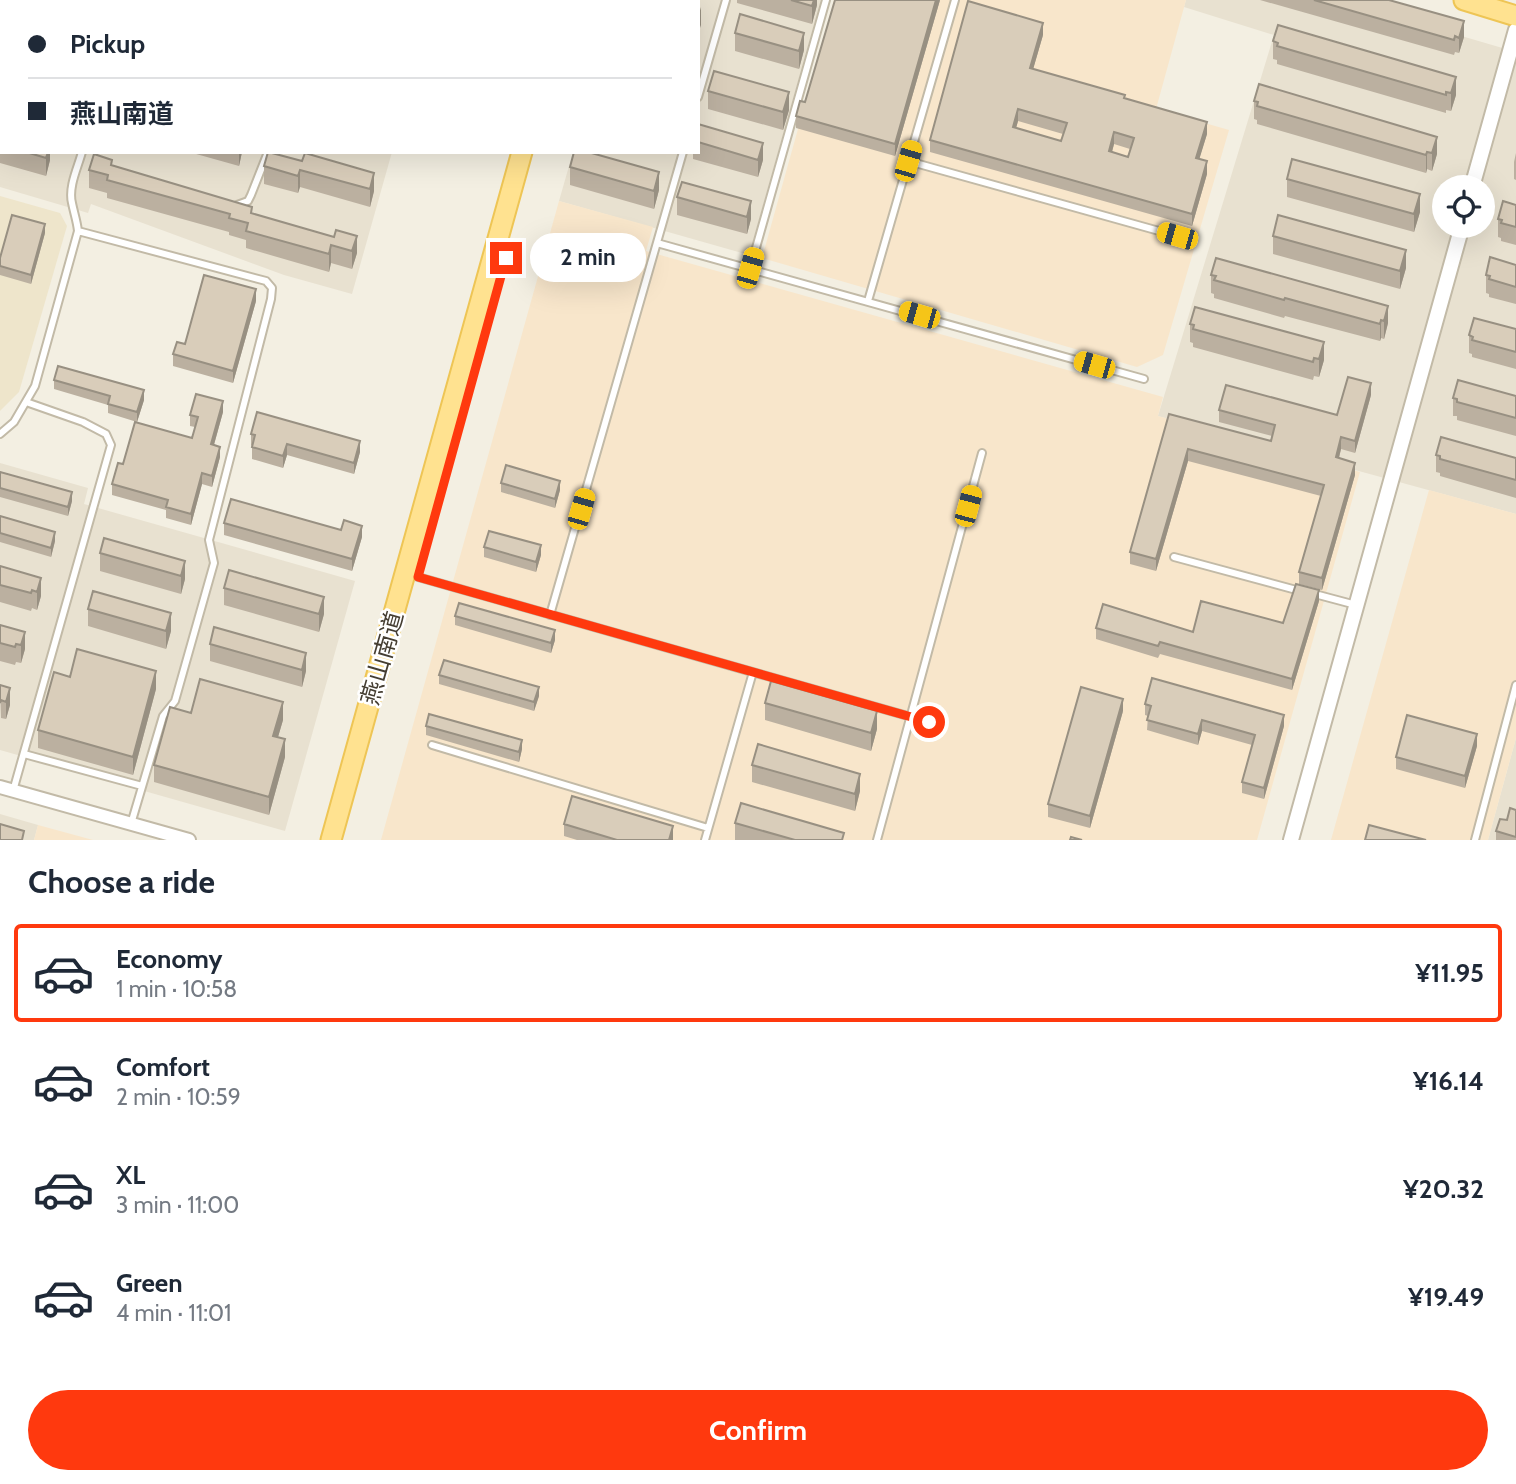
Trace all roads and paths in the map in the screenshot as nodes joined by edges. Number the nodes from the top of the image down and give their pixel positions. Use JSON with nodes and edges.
{"nodes":[{"id":1,"x":726,"y":0,"type":"edge"},
{"id":2,"x":826,"y":0,"type":"edge"},
{"id":3,"x":955,"y":0,"type":"edge"},
{"id":4,"x":1464,"y":0,"type":"edge"},
{"id":5,"x":1516,"y":16,"type":"edge"},
{"id":6,"x":1516,"y":30,"type":"edge"},
{"id":7,"x":700,"y":90,"type":"edge"},
{"id":8,"x":81,"y":154,"type":"edge"},
{"id":9,"x":267,"y":154,"type":"edge"},
{"id":10,"x":521,"y":154,"type":"edge"},
{"id":11,"x":534,"y":154,"type":"edge"},
{"id":12,"x":682,"y":154,"type":"edge"},
{"id":13,"x":79,"y":161,"type":"junction"},
{"id":14,"x":908,"y":161,"type":"junction"},
{"id":15,"x":93,"y":165,"type":"edge"},
{"id":16,"x":1475,"y":175,"type":"edge"},
{"id":17,"x":226,"y":204,"type":"edge"},
{"id":18,"x":78,"y":231,"type":"junction"},
{"id":19,"x":1177,"y":236,"type":"dead end"},
{"id":20,"x":1459,"y":238,"type":"edge"},
{"id":21,"x":657,"y":243,"type":"junction"},
{"id":22,"x":750,"y":268,"type":"junction"},
{"id":23,"x":869,"y":301,"type":"junction"},
{"id":24,"x":1144,"y":379,"type":"dead end"},
{"id":25,"x":26,"y":402,"type":"junction"},
{"id":26,"x":0,"y":433,"type":"edge"},
{"id":27,"x":982,"y":453,"type":"dead end"},
{"id":28,"x":1174,"y":557,"type":"dead end"},
{"id":29,"x":418,"y":577,"type":"junction"},
{"id":30,"x":1356,"y":606,"type":"junction"},
{"id":31,"x":550,"y":615,"type":"junction"},
{"id":32,"x":753,"y":672,"type":"junction"},
{"id":33,"x":1516,"y":685,"type":"edge"},
{"id":34,"x":912,"y":717,"type":"junction"},
{"id":35,"x":929,"y":722,"type":"dead end"},
{"id":36,"x":432,"y":745,"type":"dead end"},
{"id":37,"x":24,"y":754,"type":"junction"},
{"id":38,"x":142,"y":786,"type":"junction"},
{"id":39,"x":7,"y":789,"type":"edge"},
{"id":40,"x":131,"y":824,"type":"junction"},
{"id":41,"x":708,"y":828,"type":"junction"},
{"id":42,"x":189,"y":840,"type":"edge"},
{"id":43,"x":331,"y":840,"type":"edge"},
{"id":44,"x":345,"y":840,"type":"edge"},
{"id":45,"x":705,"y":840,"type":"edge"},
{"id":46,"x":877,"y":840,"type":"edge"},
{"id":47,"x":1291,"y":840,"type":"edge"},
{"id":48,"x":1475,"y":840,"type":"edge"}],
"edges":[{"from":1,"to":7,"type":"lane"},
{"from":2,"to":22,"type":"lane"},
{"from":3,"to":14,"type":"lane"},
{"from":4,"to":5,"type":"main road"},
{"from":6,"to":16,"type":"street"},
{"from":8,"to":13,"type":"lane"},
{"from":9,"to":17,"type":"lane"},
{"from":10,"to":43,"type":"main road","name":"燕山南道"},
{"from":11,"to":29,"type":"main road","name":"燕山南道"},
{"from":12,"to":21,"type":"lane"},
{"from":13,"to":15,"type":"lane"},
{"from":13,"to":18,"type":"lane"},
{"from":14,"to":19,"type":"lane"},
{"from":14,"to":23,"type":"lane"},
{"from":18,"to":25,"type":"lane"},
{"from":18,"to":38,"type":"lane"},
{"from":20,"to":30,"type":"street"},
{"from":21,"to":22,"type":"lane"},
{"from":21,"to":31,"type":"lane"},
{"from":22,"to":23,"type":"lane"},
{"from":23,"to":24,"type":"lane"},
{"from":25,"to":26,"type":"lane"},
{"from":25,"to":37,"type":"lane"},
{"from":27,"to":34,"type":"lane"},
{"from":28,"to":30,"type":"lane"},
{"from":29,"to":31,"type":"lane"},
{"from":29,"to":44,"type":"main road","name":"燕山南道"},
{"from":30,"to":47,"type":"street"},
{"from":31,"to":32,"type":"lane"},
{"from":32,"to":34,"type":"lane"},
{"from":32,"to":41,"type":"lane"},
{"from":33,"to":48,"type":"lane"},
{"from":34,"to":35,"type":"lane"},
{"from":34,"to":46,"type":"lane"},
{"from":36,"to":41,"type":"lane"},
{"from":37,"to":38,"type":"lane"},
{"from":37,"to":39,"type":"lane"},
{"from":38,"to":40,"type":"lane"},
{"from":39,"to":40,"type":"street"},
{"from":40,"to":42,"type":"street"},
{"from":41,"to":45,"type":"lane"}]}
